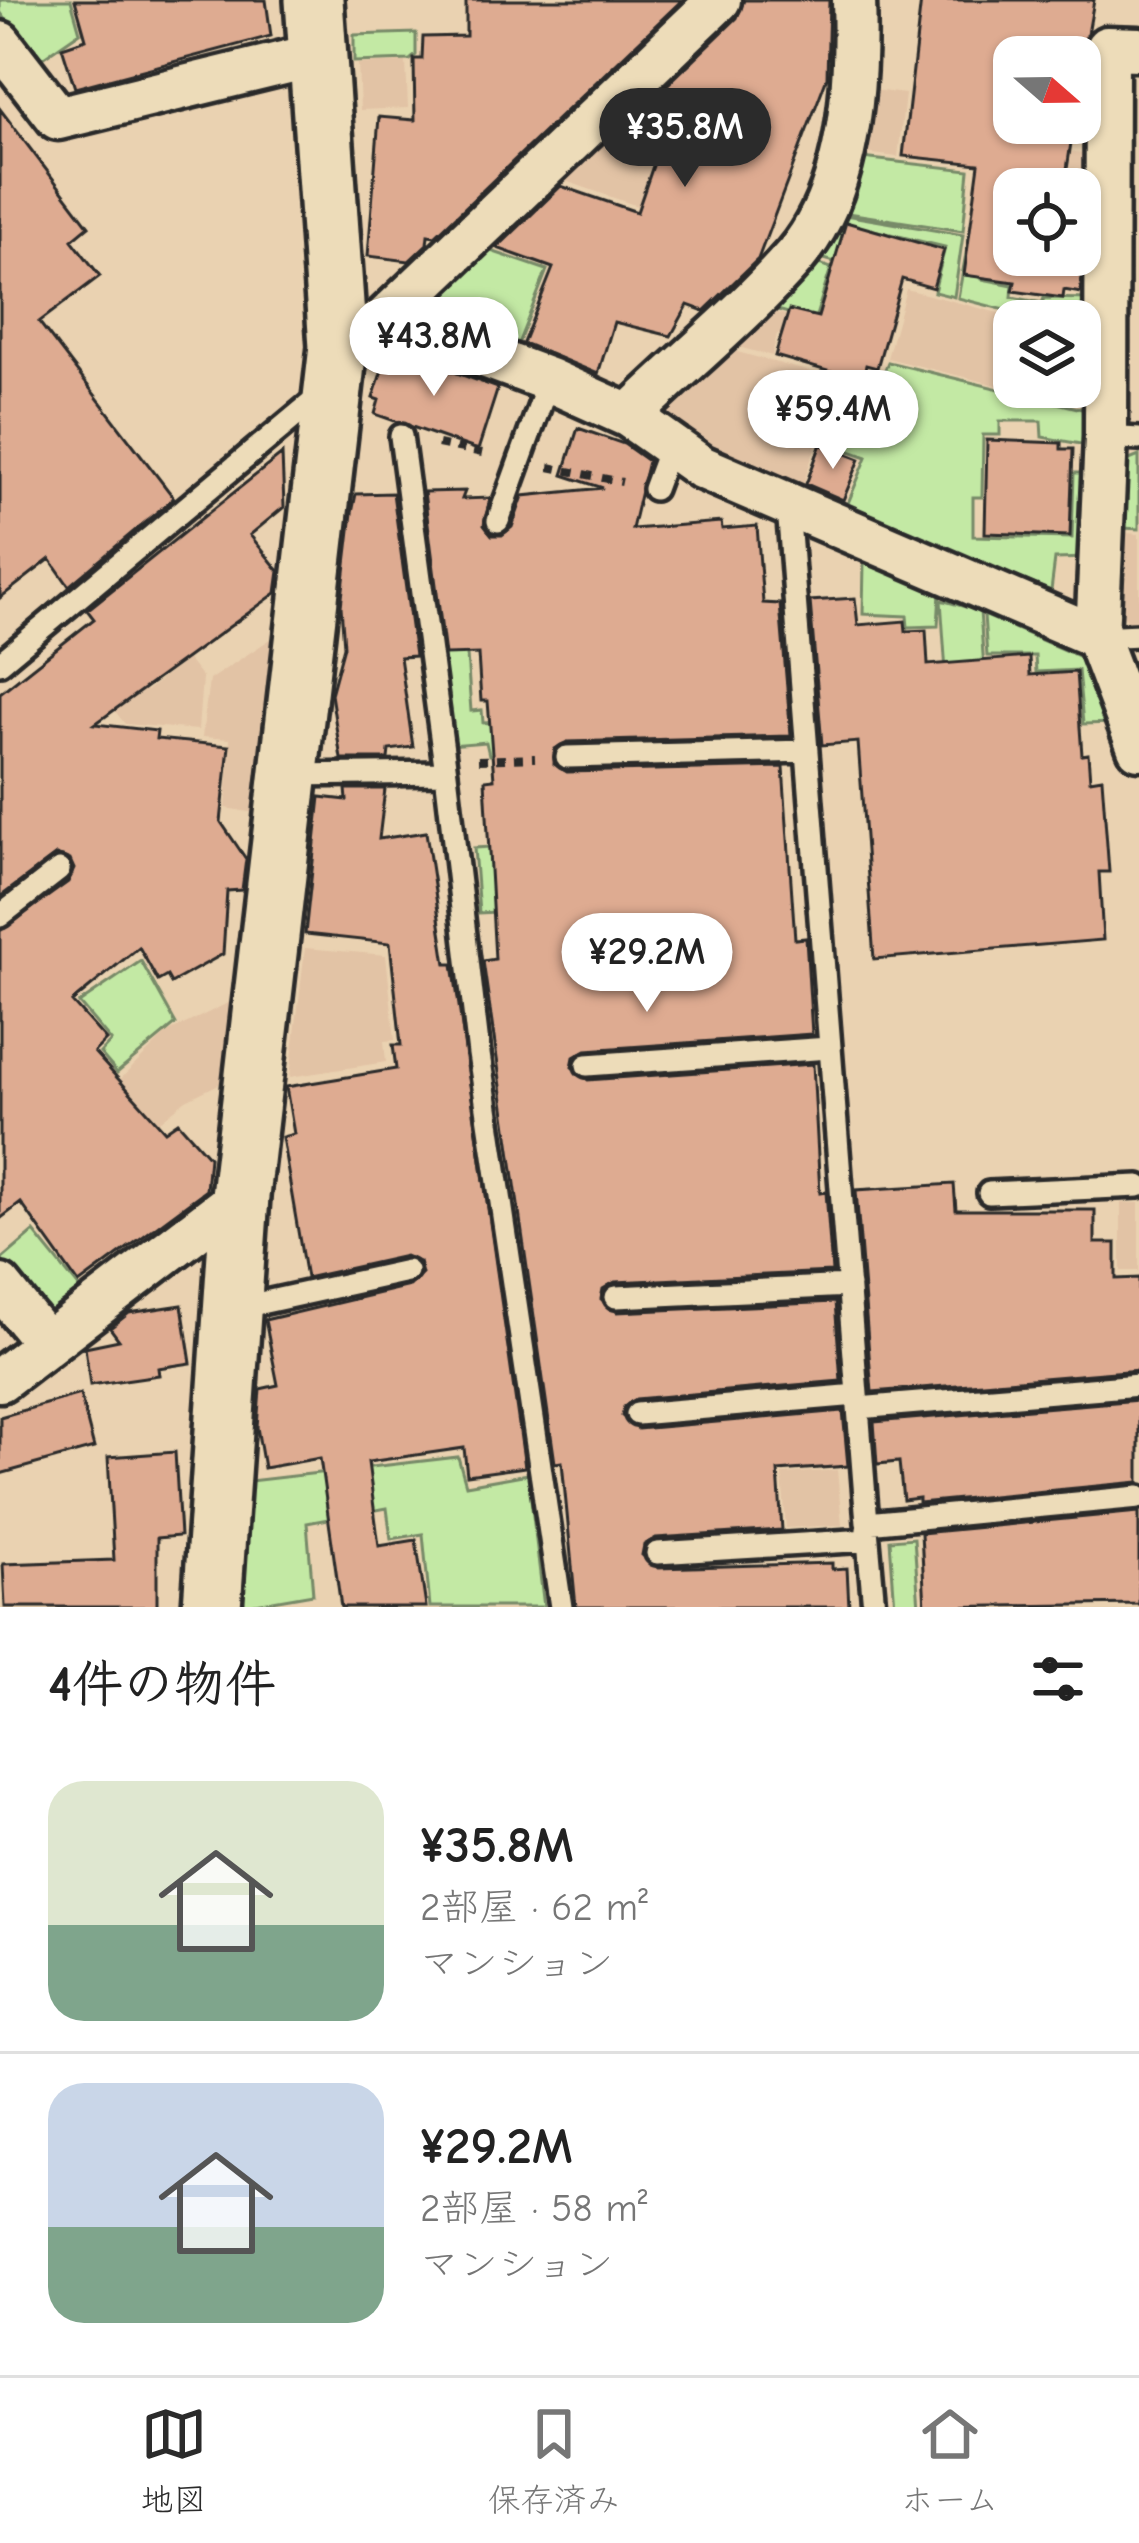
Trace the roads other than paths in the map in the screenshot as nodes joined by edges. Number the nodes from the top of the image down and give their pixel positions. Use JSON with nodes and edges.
{"nodes":[{"id":1,"x":719,"y":0,"type":"edge"},
{"id":2,"x":854,"y":0,"type":"edge"},
{"id":3,"x":317,"y":27,"type":"edge"},
{"id":4,"x":0,"y":43,"type":"edge"},
{"id":5,"x":1139,"y":49,"type":"edge"},
{"id":6,"x":353,"y":349,"type":"junction"},
{"id":7,"x":549,"y":380,"type":"junction"},
{"id":8,"x":629,"y":416,"type":"junction"},
{"id":9,"x":401,"y":436,"type":"dead end"},
{"id":10,"x":1122,"y":438,"type":"edge"},
{"id":11,"x":671,"y":442,"type":"junction"},
{"id":12,"x":655,"y":489,"type":"dead end"},
{"id":13,"x":788,"y":507,"type":"junction"},
{"id":14,"x":498,"y":521,"type":"dead end"},
{"id":15,"x":1118,"y":636,"type":"edge"},
{"id":16,"x":0,"y":663,"type":"edge"},
{"id":17,"x":1139,"y":748,"type":"edge"},
{"id":18,"x":807,"y":751,"type":"junction"},
{"id":19,"x":567,"y":757,"type":"road end"},
{"id":20,"x":445,"y":767,"type":"junction"},
{"id":21,"x":290,"y":775,"type":"junction"},
{"id":22,"x":59,"y":870,"type":"dead end"},
{"id":23,"x":0,"y":916,"type":"edge"},
{"id":24,"x":830,"y":1048,"type":"junction"},
{"id":25,"x":587,"y":1065,"type":"dead end"},
{"id":26,"x":1139,"y":1186,"type":"edge"},
{"id":27,"x":988,"y":1193,"type":"dead end"},
{"id":28,"x":240,"y":1196,"type":"junction"},
{"id":29,"x":407,"y":1271,"type":"dead end"},
{"id":30,"x":0,"y":1286,"type":"edge"},
{"id":31,"x":849,"y":1286,"type":"junction"},
{"id":32,"x":616,"y":1297,"type":"dead end"},
{"id":33,"x":234,"y":1309,"type":"junction"},
{"id":34,"x":46,"y":1342,"type":"junction"},
{"id":35,"x":0,"y":1380,"type":"edge"},
{"id":36,"x":1139,"y":1384,"type":"edge"},
{"id":37,"x":858,"y":1402,"type":"junction"},
{"id":38,"x":638,"y":1414,"type":"dead end"},
{"id":39,"x":1139,"y":1497,"type":"edge"},
{"id":40,"x":868,"y":1532,"type":"junction"},
{"id":41,"x":657,"y":1553,"type":"dead end"},
{"id":42,"x":212,"y":1607,"type":"edge"},
{"id":43,"x":561,"y":1607,"type":"edge"},
{"id":44,"x":874,"y":1607,"type":"edge"}],
"edges":[{"from":1,"to":6,"type":"street"},
{"from":2,"to":8,"type":"street"},
{"from":3,"to":4,"type":"street"},
{"from":3,"to":6,"type":"street"},
{"from":5,"to":10,"type":"street"},
{"from":6,"to":7,"type":"street"},
{"from":6,"to":16,"type":"lane"},
{"from":6,"to":21,"type":"street"},
{"from":7,"to":8,"type":"street"},
{"from":7,"to":14,"type":"lane"},
{"from":8,"to":11,"type":"street"},
{"from":9,"to":20,"type":"lane"},
{"from":10,"to":15,"type":"street"},
{"from":11,"to":12,"type":"lane"},
{"from":11,"to":13,"type":"street"},
{"from":13,"to":15,"type":"street"},
{"from":13,"to":18,"type":"lane"},
{"from":15,"to":17,"type":"street"},
{"from":18,"to":19,"type":"lane"},
{"from":18,"to":24,"type":"lane"},
{"from":20,"to":21,"type":"lane"},
{"from":20,"to":43,"type":"lane"},
{"from":21,"to":28,"type":"street"},
{"from":22,"to":23,"type":"lane"},
{"from":24,"to":25,"type":"lane"},
{"from":24,"to":31,"type":"lane"},
{"from":26,"to":27,"type":"lane"},
{"from":28,"to":33,"type":"street"},
{"from":28,"to":34,"type":"street"},
{"from":29,"to":33,"type":"lane"},
{"from":30,"to":34,"type":"street"},
{"from":31,"to":32,"type":"lane"},
{"from":31,"to":37,"type":"lane"},
{"from":33,"to":42,"type":"street"},
{"from":34,"to":35,"type":"street"},
{"from":36,"to":37,"type":"lane"},
{"from":37,"to":38,"type":"lane"},
{"from":37,"to":40,"type":"lane"},
{"from":39,"to":40,"type":"lane"},
{"from":40,"to":41,"type":"lane"},
{"from":40,"to":44,"type":"lane"}]}
